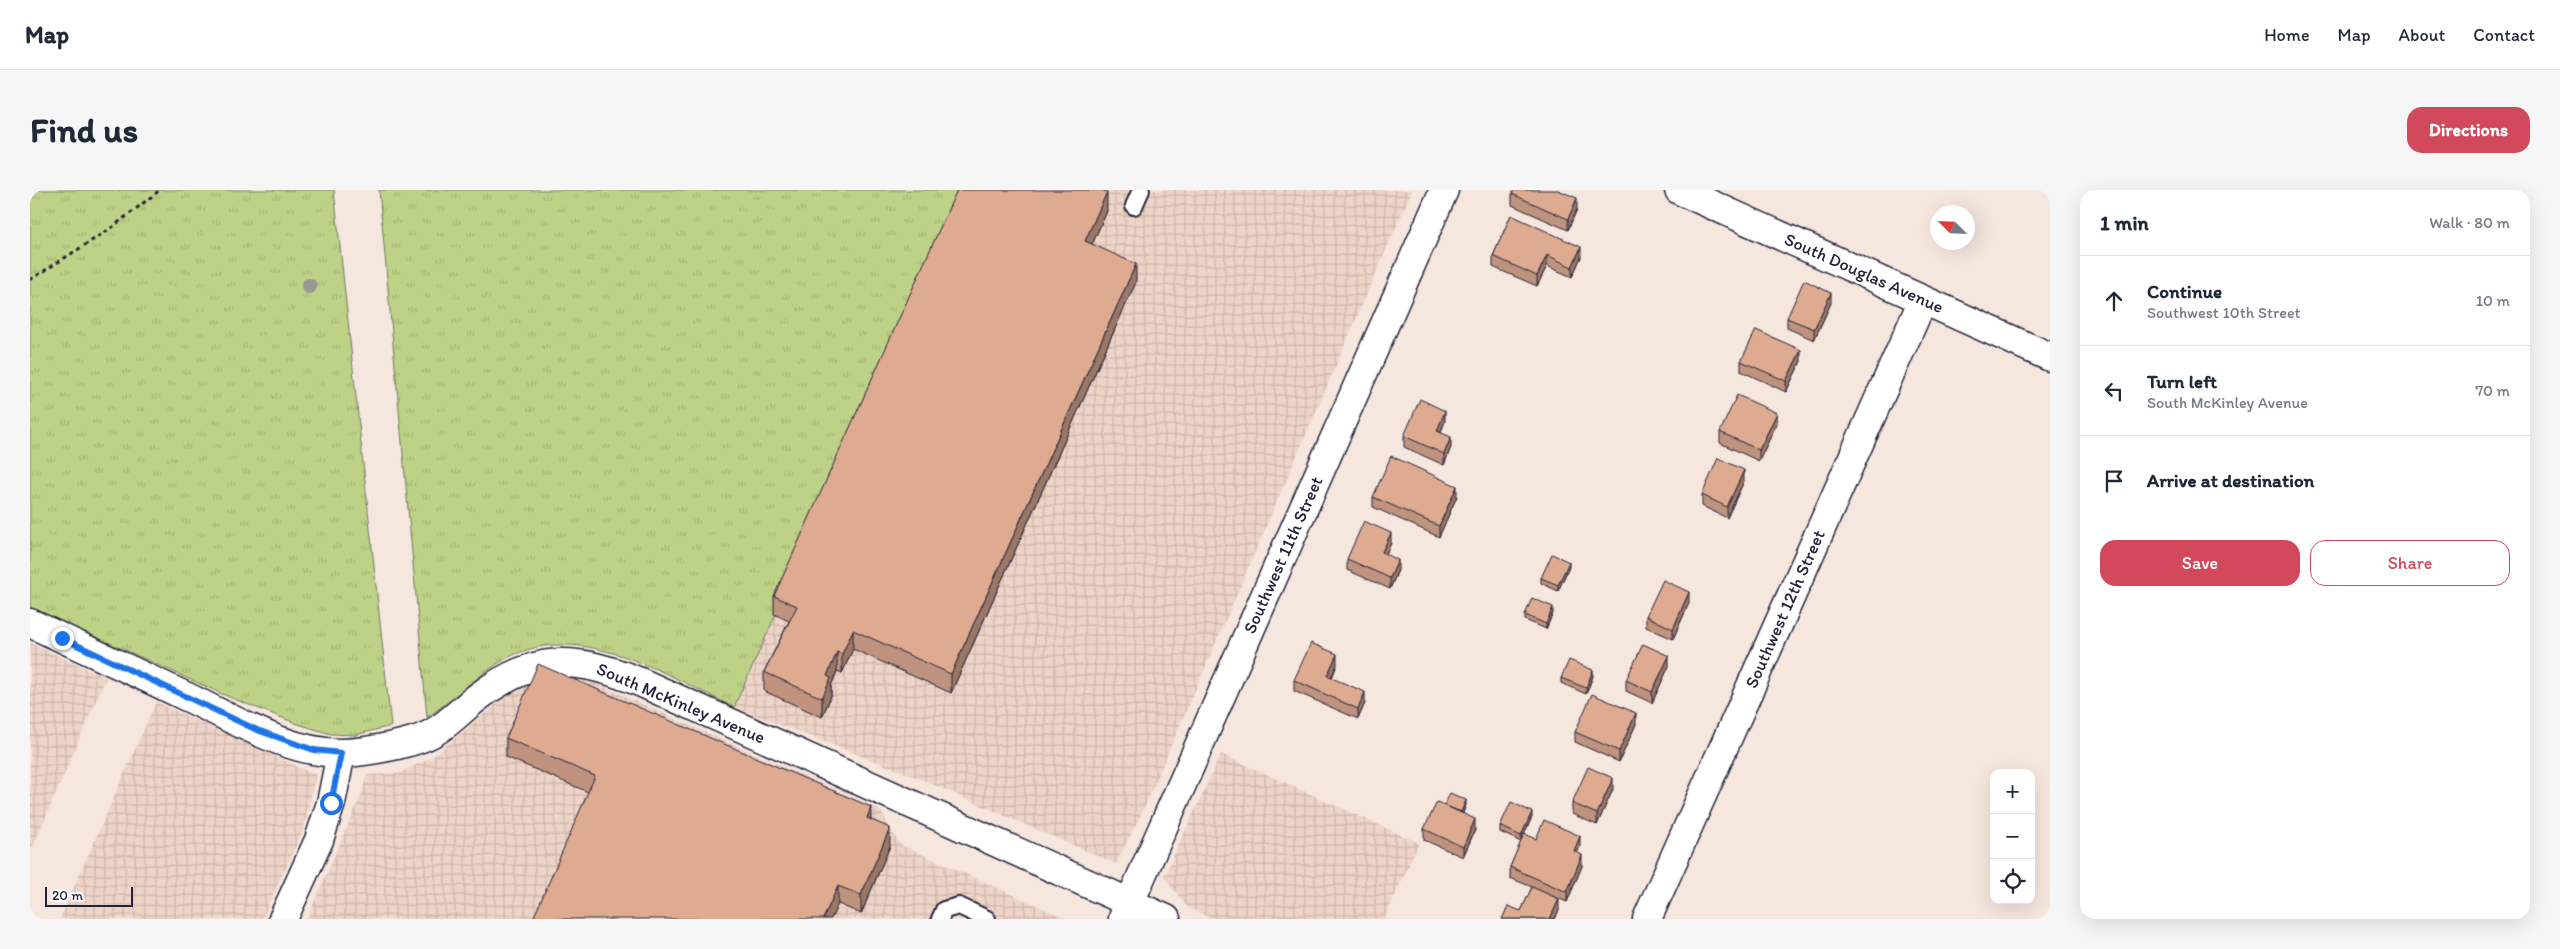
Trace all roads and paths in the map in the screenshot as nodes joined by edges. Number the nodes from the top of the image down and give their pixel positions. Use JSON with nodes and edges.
{"nodes":[{"id":1,"x":160,"y":190,"type":"edge"},
{"id":2,"x":1141,"y":190,"type":"edge"},
{"id":3,"x":1444,"y":190,"type":"edge"},
{"id":4,"x":1679,"y":190,"type":"edge"},
{"id":5,"x":1134,"y":206,"type":"dead end"},
{"id":6,"x":30,"y":280,"type":"edge"},
{"id":7,"x":1923,"y":300,"type":"junction"},
{"id":8,"x":2050,"y":357,"type":"edge"},
{"id":9,"x":30,"y":623,"type":"edge"},
{"id":10,"x":341,"y":753,"type":"junction"},
{"id":11,"x":1126,"y":911,"type":"edge"},
{"id":12,"x":942,"y":914,"type":"edge"},
{"id":13,"x":283,"y":919,"type":"edge"},
{"id":14,"x":988,"y":919,"type":"edge"},
{"id":15,"x":1166,"y":919,"type":"edge"},
{"id":16,"x":1647,"y":919,"type":"edge"}],
"edges":[{"from":1,"to":6,"type":"path"},
{"from":2,"to":5,"type":"lane"},
{"from":3,"to":11,"type":"street","name":"Southwest 11th Street"},
{"from":4,"to":7,"type":"street","name":"South Douglas Avenue"},
{"from":7,"to":8,"type":"street","name":"South Douglas Avenue"},
{"from":7,"to":16,"type":"street","name":"Southwest 12th Street"},
{"from":9,"to":10,"type":"street","name":"South McKinley Avenue"},
{"from":10,"to":11,"type":"street","name":"South McKinley Avenue"},
{"from":10,"to":13,"type":"street"},
{"from":11,"to":15,"type":"street","name":"South McKinley Avenue"},
{"from":12,"to":14,"type":"lane"}]}
